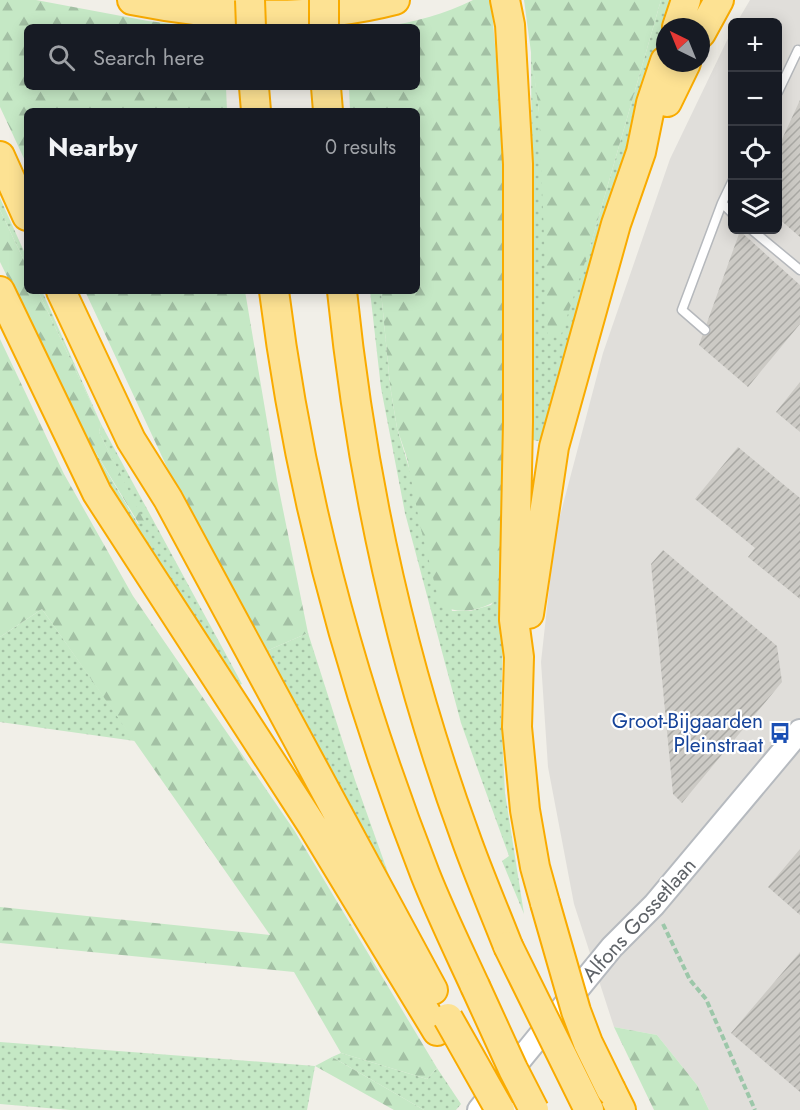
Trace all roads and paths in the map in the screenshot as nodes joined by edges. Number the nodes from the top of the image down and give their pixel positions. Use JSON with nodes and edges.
{"nodes":[{"id":1,"x":132,"y":0,"type":"edge"},
{"id":2,"x":250,"y":0,"type":"edge"},
{"id":3,"x":324,"y":0,"type":"edge"},
{"id":4,"x":395,"y":0,"type":"edge"},
{"id":5,"x":686,"y":0,"type":"edge"},
{"id":6,"x":719,"y":0,"type":"edge"},
{"id":7,"x":508,"y":13,"type":"edge"},
{"id":8,"x":680,"y":18,"type":"edge"},
{"id":9,"x":709,"y":18,"type":"edge"},
{"id":10,"x":251,"y":24,"type":"edge"},
{"id":11,"x":324,"y":24,"type":"edge"},
{"id":12,"x":800,"y":52,"type":"edge"},
{"id":13,"x":661,"y":72,"type":"edge"},
{"id":14,"x":681,"y":72,"type":"edge"},
{"id":15,"x":782,"y":82,"type":"edge"},
{"id":16,"x":254,"y":90,"type":"edge"},
{"id":17,"x":326,"y":90,"type":"edge"},
{"id":18,"x":256,"y":108,"type":"edge"},
{"id":19,"x":328,"y":108,"type":"edge"},
{"id":20,"x":641,"y":152,"type":"junction"},
{"id":21,"x":0,"y":156,"type":"edge"},
{"id":22,"x":728,"y":190,"type":"edge"},
{"id":23,"x":722,"y":203,"type":"junction"},
{"id":24,"x":24,"y":209,"type":"edge"},
{"id":25,"x":728,"y":209,"type":"edge"},
{"id":26,"x":757,"y":234,"type":"edge"},
{"id":27,"x":800,"y":270,"type":"edge"},
{"id":28,"x":0,"y":291,"type":"edge"},
{"id":29,"x":62,"y":294,"type":"edge"},
{"id":30,"x":274,"y":294,"type":"edge"},
{"id":31,"x":342,"y":294,"type":"edge"},
{"id":32,"x":705,"y":330,"type":"dead end"},
{"id":33,"x":519,"y":657,"type":"junction"},
{"id":34,"x":800,"y":731,"type":"edge"},
{"id":35,"x":654,"y":905,"type":"junction"},
{"id":36,"x":443,"y":1025,"type":"junction"},
{"id":37,"x":616,"y":1100,"type":"edge"},
{"id":38,"x":478,"y":1110,"type":"edge"},
{"id":39,"x":485,"y":1110,"type":"edge"},
{"id":40,"x":500,"y":1110,"type":"edge"},
{"id":41,"x":534,"y":1110,"type":"edge"},
{"id":42,"x":589,"y":1110,"type":"edge"},
{"id":43,"x":755,"y":1110,"type":"edge"}],
"edges":[{"from":1,"to":4,"type":"highway"},
{"from":2,"to":10,"type":"highway","bridge":true},
{"from":3,"to":11,"type":"highway","bridge":true},
{"from":5,"to":8,"type":"highway"},
{"from":6,"to":9,"type":"highway"},
{"from":7,"to":33,"type":"highway"},
{"from":12,"to":15,"type":"lane"},
{"from":13,"to":20,"type":"highway"},
{"from":14,"to":20,"type":"highway"},
{"from":16,"to":18,"type":"highway"},
{"from":17,"to":19,"type":"highway"},
{"from":20,"to":33,"type":"highway"},
{"from":21,"to":24,"type":"highway"},
{"from":22,"to":23,"type":"lane"},
{"from":23,"to":25,"type":"lane"},
{"from":23,"to":32,"type":"lane"},
{"from":26,"to":27,"type":"lane"},
{"from":28,"to":36,"type":"highway"},
{"from":29,"to":36,"type":"highway"},
{"from":30,"to":41,"type":"highway","bridge":true},
{"from":31,"to":42,"type":"highway","bridge":true},
{"from":33,"to":37,"type":"highway","bridge":true},
{"from":34,"to":35,"type":"street","name":"Alfons Gossetlaan"},
{"from":35,"to":38,"type":"street","name":"Alfons Gossetlaan"},
{"from":35,"to":43,"type":"path"},
{"from":36,"to":39,"type":"highway"},
{"from":36,"to":40,"type":"highway","bridge":true}]}
